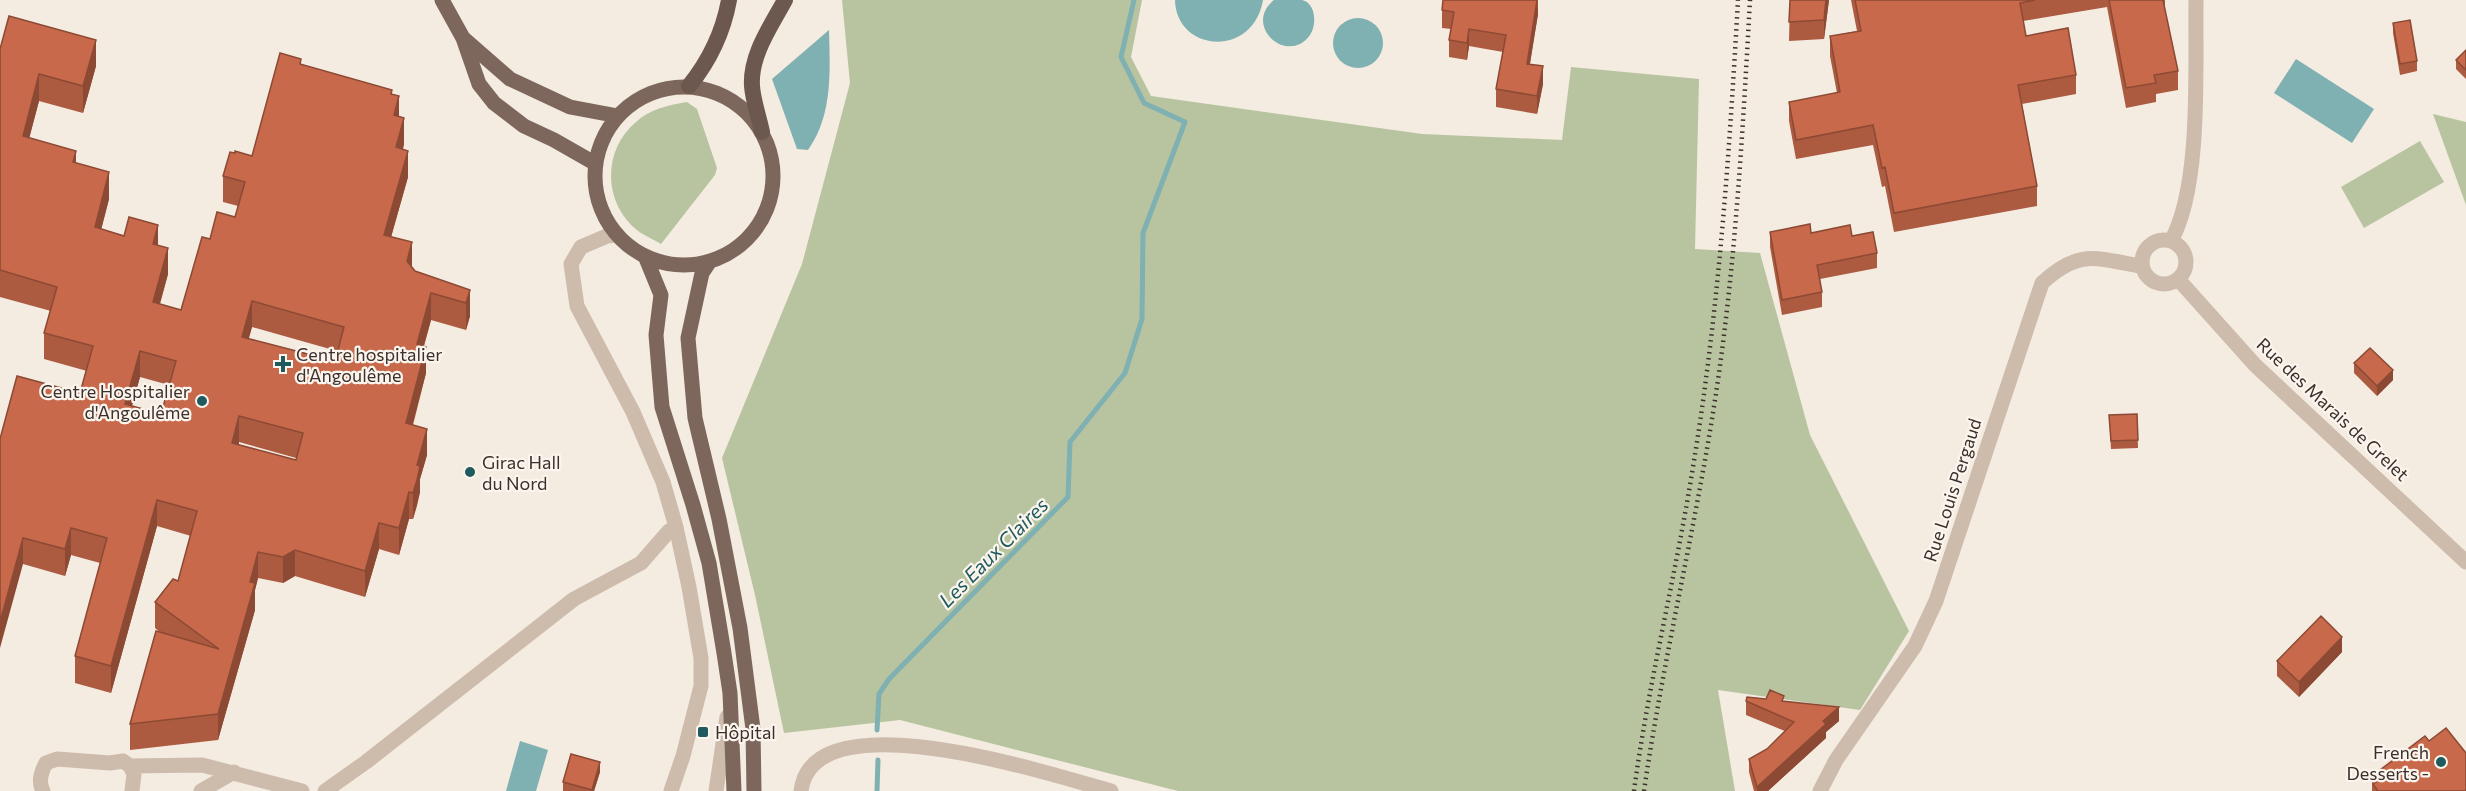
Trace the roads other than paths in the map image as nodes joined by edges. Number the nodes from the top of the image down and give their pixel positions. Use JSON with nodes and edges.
{"nodes":[{"id":1,"x":442,"y":0,"type":"edge"},
{"id":2,"x":729,"y":0,"type":"edge"},
{"id":3,"x":786,"y":0,"type":"edge"},
{"id":4,"x":2196,"y":0,"type":"edge"},
{"id":5,"x":463,"y":38,"type":"junction"},
{"id":6,"x":689,"y":86,"type":"junction"},
{"id":7,"x":618,"y":116,"type":"junction"},
{"id":8,"x":762,"y":132,"type":"junction"},
{"id":9,"x":596,"y":164,"type":"junction"},
{"id":10,"x":617,"y":235,"type":"junction"},
{"id":11,"x":2170,"y":241,"type":"junction"},
{"id":12,"x":645,"y":256,"type":"junction"},
{"id":13,"x":710,"y":261,"type":"junction"},
{"id":14,"x":2141,"y":266,"type":"junction"},
{"id":15,"x":2178,"y":279,"type":"junction"},
{"id":16,"x":676,"y":527,"type":"junction"},
{"id":17,"x":2466,"y":562,"type":"edge"},
{"id":18,"x":730,"y":693,"type":"junction"},
{"id":19,"x":130,"y":766,"type":"junction"},
{"id":20,"x":234,"y":772,"type":"junction"},
{"id":21,"x":44,"y":791,"type":"edge"},
{"id":22,"x":132,"y":791,"type":"edge"},
{"id":23,"x":201,"y":791,"type":"edge"},
{"id":24,"x":302,"y":791,"type":"edge"},
{"id":25,"x":325,"y":791,"type":"edge"},
{"id":26,"x":671,"y":791,"type":"edge"},
{"id":27,"x":716,"y":791,"type":"edge"},
{"id":28,"x":734,"y":791,"type":"edge"},
{"id":29,"x":754,"y":791,"type":"edge"},
{"id":30,"x":801,"y":791,"type":"edge"},
{"id":31,"x":1111,"y":791,"type":"edge"},
{"id":32,"x":1820,"y":791,"type":"edge"}],
"edges":[{"from":1,"to":5,"type":"main road"},
{"from":2,"to":6,"type":"highway"},
{"from":3,"to":8,"type":"highway"},
{"from":4,"to":11,"type":"street"},
{"from":5,"to":7,"type":"main road"},
{"from":5,"to":9,"type":"main road"},
{"from":6,"to":7,"type":"main road"},
{"from":6,"to":8,"type":"main road"},
{"from":7,"to":9,"type":"main road"},
{"from":8,"to":13,"type":"main road"},
{"from":9,"to":10,"type":"main road"},
{"from":10,"to":12,"type":"main road"},
{"from":10,"to":16,"type":"street"},
{"from":11,"to":14,"type":"street"},
{"from":11,"to":15,"type":"street"},
{"from":12,"to":13,"type":"main road"},
{"from":12,"to":18,"type":"main road"},
{"from":13,"to":29,"type":"main road"},
{"from":14,"to":15,"type":"street"},
{"from":14,"to":32,"type":"street","name":"Rue Louis Pergaud"},
{"from":15,"to":17,"type":"street","name":"Rue des Marais de Grelet"},
{"from":16,"to":25,"type":"street"},
{"from":16,"to":26,"type":"street"},
{"from":18,"to":27,"type":"street"},
{"from":18,"to":28,"type":"main road"},
{"from":19,"to":20,"type":"street"},
{"from":19,"to":21,"type":"street"},
{"from":19,"to":22,"type":"street"},
{"from":20,"to":23,"type":"street"},
{"from":20,"to":24,"type":"street"},
{"from":30,"to":31,"type":"street"}]}
